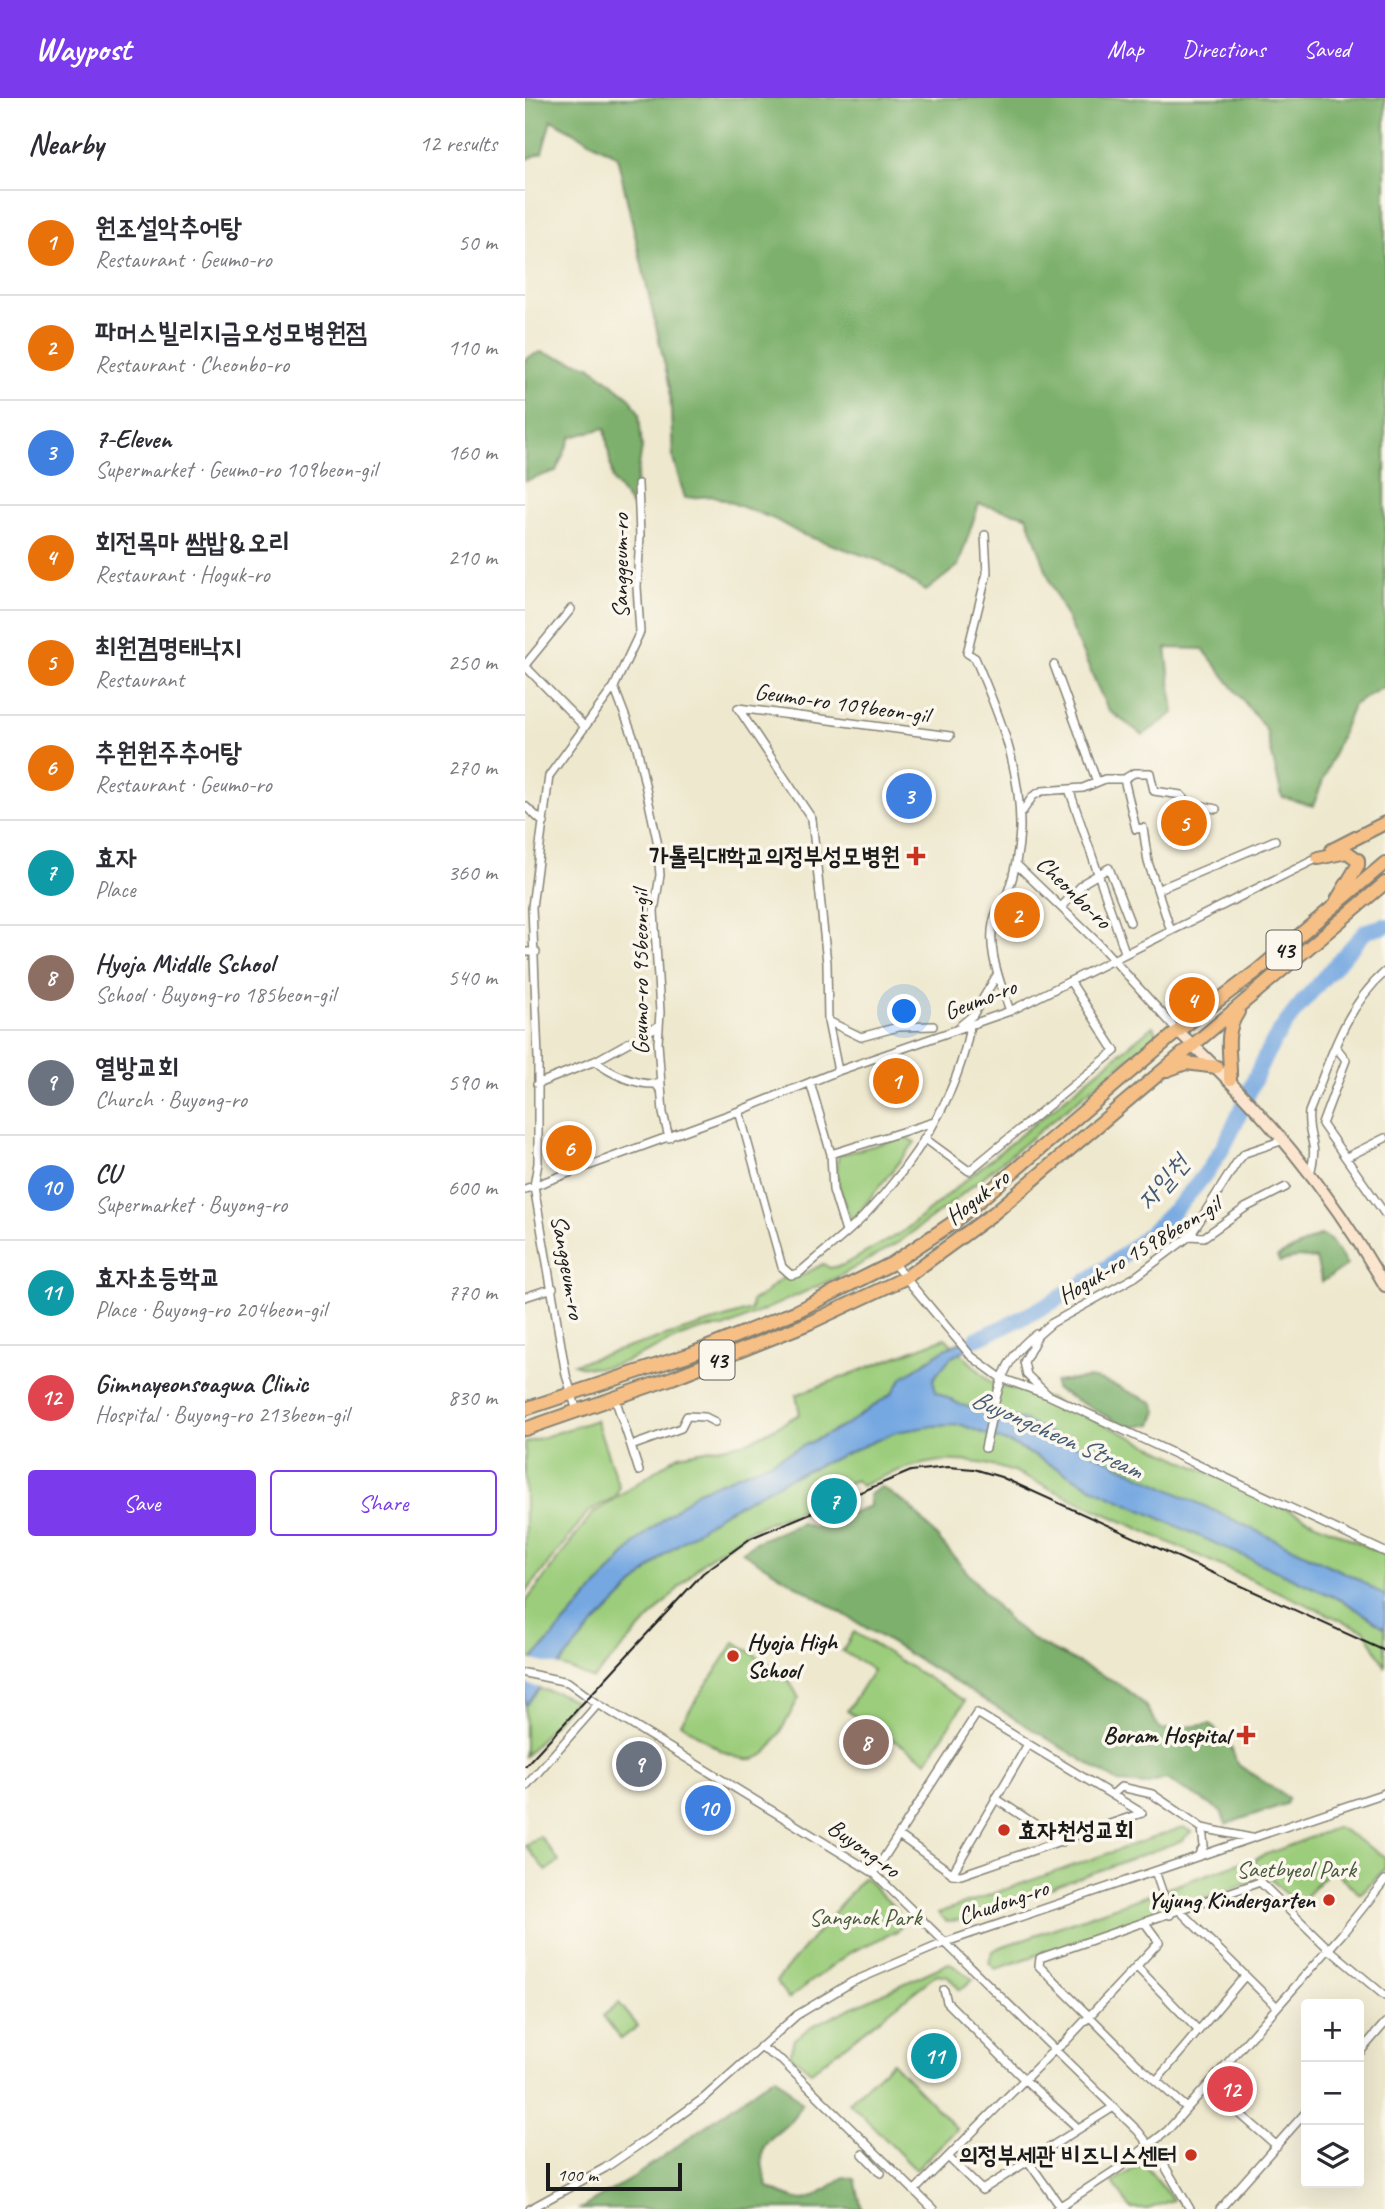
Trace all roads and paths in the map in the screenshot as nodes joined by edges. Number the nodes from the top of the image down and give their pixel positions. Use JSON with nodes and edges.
{"nodes":[{"id":1,"x":638,"y":484,"type":"dead end"},
{"id":2,"x":985,"y":535,"type":"dead end"},
{"id":3,"x":571,"y":609,"type":"dead end"},
{"id":4,"x":525,"y":665,"type":"edge"},
{"id":5,"x":1054,"y":665,"type":"dead end"},
{"id":6,"x":614,"y":687,"type":"junction"},
{"id":7,"x":583,"y":726,"type":"junction"},
{"id":8,"x":950,"y":736,"type":"dead end"},
{"id":9,"x":1124,"y":779,"type":"junction"},
{"id":10,"x":1097,"y":782,"type":"junction"},
{"id":11,"x":1069,"y":789,"type":"junction"},
{"id":12,"x":525,"y":806,"type":"edge"},
{"id":13,"x":1216,"y":809,"type":"dead end"},
{"id":14,"x":1019,"y":816,"type":"junction"},
{"id":15,"x":544,"y":823,"type":"junction"},
{"id":16,"x":1385,"y":823,"type":"edge"},
{"id":17,"x":1275,"y":840,"type":"dead end"},
{"id":18,"x":1318,"y":858,"type":"junction"},
{"id":19,"x":1385,"y":863,"type":"edge"},
{"id":20,"x":1016,"y":864,"type":"junction"},
{"id":21,"x":1097,"y":874,"type":"junction"},
{"id":22,"x":1385,"y":883,"type":"edge"},
{"id":23,"x":1159,"y":890,"type":"junction"},
{"id":24,"x":1062,"y":906,"type":"junction"},
{"id":25,"x":1331,"y":911,"type":"junction"},
{"id":26,"x":1130,"y":922,"type":"dead end"},
{"id":27,"x":1171,"y":931,"type":"junction"},
{"id":28,"x":525,"y":952,"type":"edge"},
{"id":29,"x":536,"y":952,"type":"junction"},
{"id":30,"x":1125,"y":952,"type":"junction"},
{"id":31,"x":1112,"y":960,"type":"junction"},
{"id":32,"x":1385,"y":972,"type":"edge"},
{"id":33,"x":997,"y":975,"type":"junction"},
{"id":34,"x":1070,"y":981,"type":"junction"},
{"id":35,"x":1249,"y":998,"type":"junction"},
{"id":36,"x":1010,"y":1010,"type":"junction"},
{"id":37,"x":828,"y":1021,"type":"junction"},
{"id":38,"x":970,"y":1025,"type":"junction"},
{"id":39,"x":933,"y":1026,"type":"dead end"},
{"id":40,"x":658,"y":1027,"type":"junction"},
{"id":41,"x":956,"y":1030,"type":"junction"},
{"id":42,"x":1178,"y":1031,"type":"junction"},
{"id":43,"x":1192,"y":1044,"type":"junction"},
{"id":44,"x":1336,"y":1047,"type":"junction"},
{"id":45,"x":595,"y":1061,"type":"junction"},
{"id":46,"x":1217,"y":1067,"type":"junction"},
{"id":47,"x":838,"y":1071,"type":"junction"},
{"id":48,"x":1151,"y":1078,"type":"junction"},
{"id":49,"x":1230,"y":1079,"type":"junction"},
{"id":50,"x":810,"y":1082,"type":"junction"},
{"id":51,"x":537,"y":1084,"type":"junction"},
{"id":52,"x":661,"y":1091,"type":"junction"},
{"id":53,"x":739,"y":1111,"type":"junction"},
{"id":54,"x":934,"y":1122,"type":"junction"},
{"id":55,"x":669,"y":1138,"type":"junction"},
{"id":56,"x":924,"y":1138,"type":"junction"},
{"id":57,"x":1385,"y":1138,"type":"edge"},
{"id":58,"x":1284,"y":1140,"type":"junction"},
{"id":59,"x":831,"y":1154,"type":"junction"},
{"id":60,"x":1347,"y":1157,"type":"junction"},
{"id":61,"x":1311,"y":1170,"type":"junction"},
{"id":62,"x":534,"y":1186,"type":"junction"},
{"id":63,"x":1286,"y":1187,"type":"dead end"},
{"id":64,"x":525,"y":1189,"type":"edge"},
{"id":65,"x":1385,"y":1214,"type":"edge"},
{"id":66,"x":954,"y":1222,"type":"junction"},
{"id":67,"x":846,"y":1232,"type":"junction"},
{"id":68,"x":1190,"y":1236,"type":"junction"},
{"id":69,"x":939,"y":1253,"type":"junction"},
{"id":70,"x":893,"y":1263,"type":"junction"},
{"id":71,"x":905,"y":1278,"type":"junction"},
{"id":72,"x":1385,"y":1286,"type":"edge"},
{"id":73,"x":553,"y":1288,"type":"junction"},
{"id":74,"x":525,"y":1297,"type":"edge"},
{"id":75,"x":1052,"y":1324,"type":"junction"},
{"id":76,"x":1000,"y":1378,"type":"junction"},
{"id":77,"x":571,"y":1394,"type":"junction"},
{"id":78,"x":1048,"y":1395,"type":"junction"},
{"id":79,"x":615,"y":1398,"type":"junction"},
{"id":80,"x":525,"y":1409,"type":"edge"},
{"id":81,"x":577,"y":1412,"type":"junction"},
{"id":82,"x":715,"y":1422,"type":"dead end"},
{"id":83,"x":525,"y":1429,"type":"edge"},
{"id":84,"x":631,"y":1446,"type":"junction"},
{"id":85,"x":985,"y":1448,"type":"dead end"},
{"id":86,"x":639,"y":1471,"type":"dead end"},
{"id":87,"x":1385,"y":1552,"type":"edge"},
{"id":88,"x":525,"y":1673,"type":"edge"},
{"id":89,"x":598,"y":1704,"type":"junction"},
{"id":90,"x":1028,"y":1744,"type":"junction"},
{"id":91,"x":525,"y":1787,"type":"edge"},
{"id":92,"x":1385,"y":1793,"type":"edge"},
{"id":93,"x":1112,"y":1795,"type":"junction"},
{"id":94,"x":995,"y":1798,"type":"junction"},
{"id":95,"x":1202,"y":1828,"type":"junction"},
{"id":96,"x":900,"y":1836,"type":"junction"},
{"id":97,"x":1251,"y":1838,"type":"junction"},
{"id":98,"x":1062,"y":1842,"type":"junction"},
{"id":99,"x":1198,"y":1856,"type":"junction"},
{"id":100,"x":1155,"y":1871,"type":"junction"},
{"id":101,"x":874,"y":1872,"type":"junction"},
{"id":102,"x":952,"y":1874,"type":"junction"},
{"id":103,"x":1385,"y":1880,"type":"edge"},
{"id":104,"x":1180,"y":1911,"type":"junction"},
{"id":105,"x":1170,"y":1915,"type":"junction"},
{"id":106,"x":1145,"y":1923,"type":"junction"},
{"id":107,"x":946,"y":1942,"type":"junction"},
{"id":108,"x":1329,"y":1950,"type":"junction"},
{"id":109,"x":1136,"y":1966,"type":"junction"},
{"id":110,"x":1244,"y":1977,"type":"junction"},
{"id":111,"x":944,"y":1990,"type":"dead end"},
{"id":112,"x":1385,"y":1996,"type":"edge"},
{"id":113,"x":1277,"y":2007,"type":"junction"},
{"id":114,"x":1089,"y":2016,"type":"junction"},
{"id":115,"x":1385,"y":2023,"type":"edge"},
{"id":116,"x":1197,"y":2029,"type":"junction"},
{"id":117,"x":1364,"y":2047,"type":"edge"},
{"id":118,"x":760,"y":2048,"type":"junction"},
{"id":119,"x":1055,"y":2049,"type":"junction"},
{"id":120,"x":1024,"y":2079,"type":"junction"},
{"id":121,"x":1156,"y":2081,"type":"junction"},
{"id":122,"x":1208,"y":2086,"type":"junction"},
{"id":123,"x":1112,"y":2108,"type":"junction"},
{"id":124,"x":1188,"y":2108,"type":"junction"},
{"id":125,"x":1301,"y":2118,"type":"edge"},
{"id":126,"x":1079,"y":2129,"type":"junction"},
{"id":127,"x":1150,"y":2145,"type":"junction"},
{"id":128,"x":1277,"y":2146,"type":"junction"},
{"id":129,"x":863,"y":2154,"type":"dead end"},
{"id":130,"x":948,"y":2157,"type":"junction"},
{"id":131,"x":1028,"y":2161,"type":"junction"},
{"id":132,"x":881,"y":2173,"type":"dead end"},
{"id":133,"x":914,"y":2191,"type":"junction"},
{"id":134,"x":1058,"y":2208,"type":"edge"},
{"id":135,"x":530,"y":2209,"type":"edge"},
{"id":136,"x":933,"y":2209,"type":"edge"},
{"id":137,"x":1190,"y":2209,"type":"edge"},
{"id":138,"x":1220,"y":2209,"type":"edge"}],
"edges":[{"from":1,"to":6,"type":"street","name":"Sanggeum-ro"},
{"from":2,"to":14,"type":"street","name":"Cheonbo-ro"},
{"from":3,"to":4,"type":"street"},
{"from":4,"to":7,"type":"street"},
{"from":5,"to":10,"type":"street"},
{"from":6,"to":7,"type":"street","name":"Sanggeum-ro"},
{"from":6,"to":40,"type":"street","name":"Geumo-ro 95beon-gil"},
{"from":7,"to":15,"type":"street","name":"Sanggeum-ro"},
{"from":8,"to":37,"type":"street","name":"Geumo-ro 109beon-gil"},
{"from":9,"to":10,"type":"street"},
{"from":9,"to":13,"type":"street"},
{"from":9,"to":23,"type":"street"},
{"from":10,"to":11,"type":"street"},
{"from":11,"to":14,"type":"street"},
{"from":11,"to":21,"type":"street"},
{"from":12,"to":15,"type":"street"},
{"from":14,"to":20,"type":"street","name":"Cheonbo-ro"},
{"from":15,"to":29,"type":"street","name":"Sanggeum-ro"},
{"from":16,"to":18,"type":"main road"},
{"from":17,"to":23,"type":"street"},
{"from":18,"to":25,"type":"main road"},
{"from":18,"to":27,"type":"street","name":"Geumo-ro"},
{"from":19,"to":25,"type":"main road","name":"Hoguk-ro","number":"43"},
{"from":20,"to":24,"type":"street","name":"Cheonbo-ro"},
{"from":20,"to":33,"type":"street"},
{"from":21,"to":24,"type":"street"},
{"from":21,"to":26,"type":"street"},
{"from":21,"to":30,"type":"street"},
{"from":22,"to":35,"type":"main road","name":"Hoguk-ro","number":"43"},
{"from":23,"to":27,"type":"street"},
{"from":24,"to":31,"type":"street","name":"Cheonbo-ro"},
{"from":25,"to":42,"type":"main road","name":"Hoguk-ro","number":"43"},
{"from":27,"to":30,"type":"street","name":"Geumo-ro"},
{"from":28,"to":29,"type":"street"},
{"from":29,"to":51,"type":"street","name":"Sanggeum-ro"},
{"from":30,"to":31,"type":"street","name":"Geumo-ro"},
{"from":31,"to":34,"type":"street","name":"Geumo-ro"},
{"from":31,"to":42,"type":"street","name":"Cheonbo-ro"},
{"from":32,"to":44,"type":"street"},
{"from":33,"to":36,"type":"street"},
{"from":33,"to":41,"type":"street"},
{"from":34,"to":36,"type":"street","name":"Geumo-ro"},
{"from":34,"to":56,"type":"street"},
{"from":35,"to":43,"type":"main road","name":"Hoguk-ro","number":"43"},
{"from":35,"to":49,"type":"main road"},
{"from":36,"to":38,"type":"street","name":"Geumo-ro"},
{"from":37,"to":39,"type":"street"},
{"from":37,"to":47,"type":"street","name":"Geumo-ro 109beon-gil"},
{"from":38,"to":41,"type":"street","name":"Geumo-ro"},
{"from":38,"to":54,"type":"street"},
{"from":40,"to":45,"type":"street"},
{"from":40,"to":52,"type":"street","name":"Geumo-ro 95beon-gil"},
{"from":41,"to":47,"type":"street","name":"Geumo-ro"},
{"from":42,"to":43,"type":"main road","name":"Cheonbo-ro"},
{"from":42,"to":66,"type":"main road","name":"Hoguk-ro","number":"43"},
{"from":43,"to":46,"type":"main road","name":"Cheonbo-ro"},
{"from":43,"to":48,"type":"main road","name":"Hoguk-ro","number":"43"},
{"from":44,"to":60,"type":"street"},
{"from":44,"to":61,"type":"street"},
{"from":45,"to":51,"type":"street"},
{"from":45,"to":52,"type":"street"},
{"from":46,"to":48,"type":"main road"},
{"from":46,"to":49,"type":"main road","name":"Cheonbo-ro"},
{"from":47,"to":50,"type":"street","name":"Geumo-ro"},
{"from":48,"to":69,"type":"main road","name":"Hoguk-ro","number":"43"},
{"from":49,"to":58,"type":"main road","name":"Cheonbo-ro"},
{"from":50,"to":53,"type":"street","name":"Geumo-ro"},
{"from":50,"to":59,"type":"street"},
{"from":51,"to":62,"type":"street","name":"Sanggeum-ro"},
{"from":52,"to":55,"type":"street","name":"Geumo-ro 95beon-gil"},
{"from":53,"to":55,"type":"street","name":"Geumo-ro"},
{"from":53,"to":67,"type":"street"},
{"from":54,"to":56,"type":"street"},
{"from":54,"to":59,"type":"street"},
{"from":55,"to":62,"type":"street","name":"Geumo-ro"},
{"from":56,"to":67,"type":"street"},
{"from":57,"to":60,"type":"street"},
{"from":58,"to":61,"type":"main road"},
{"from":58,"to":68,"type":"street"},
{"from":59,"to":67,"type":"street"},
{"from":60,"to":65,"type":"street"},
{"from":61,"to":72,"type":"main road"},
{"from":62,"to":64,"type":"street","name":"Geumo-ro"},
{"from":62,"to":73,"type":"street","name":"Sanggeum-ro"},
{"from":63,"to":68,"type":"street","name":"Hoguk-ro 1598beon-gil"},
{"from":66,"to":69,"type":"main road"},
{"from":66,"to":70,"type":"main road","name":"Hoguk-ro","number":"43"},
{"from":68,"to":75,"type":"street","name":"Hoguk-ro 1598beon-gil"},
{"from":69,"to":71,"type":"main road","name":"Hoguk-ro","number":"43"},
{"from":70,"to":71,"type":"street"},
{"from":70,"to":77,"type":"main road","name":"Hoguk-ro","number":"43"},
{"from":71,"to":76,"type":"street"},
{"from":71,"to":79,"type":"main road","name":"Hoguk-ro","number":"43"},
{"from":73,"to":74,"type":"street"},
{"from":73,"to":77,"type":"street","name":"Sanggeum-ro"},
{"from":75,"to":76,"type":"street"},
{"from":75,"to":78,"type":"street","name":"Hoguk-ro 1598beon-gil"},
{"from":76,"to":78,"type":"street"},
{"from":76,"to":85,"type":"street"},
{"from":77,"to":80,"type":"main road","name":"Hoguk-ro","number":"43"},
{"from":77,"to":81,"type":"street","name":"Sanggeum-ro"},
{"from":78,"to":87,"type":"street"},
{"from":79,"to":81,"type":"main road","name":"Hoguk-ro","number":"43"},
{"from":79,"to":84,"type":"street"},
{"from":81,"to":83,"type":"main road","name":"Hoguk-ro","number":"43"},
{"from":82,"to":84,"type":"street"},
{"from":84,"to":86,"type":"street"},
{"from":88,"to":89,"type":"street","name":"Buyong-ro"},
{"from":89,"to":91,"type":"street"},
{"from":89,"to":101,"type":"street","name":"Buyong-ro"},
{"from":90,"to":93,"type":"street"},
{"from":90,"to":94,"type":"street"},
{"from":90,"to":96,"type":"street"},
{"from":92,"to":97,"type":"street","name":"Chudong-ro"},
{"from":93,"to":95,"type":"street"},
{"from":93,"to":98,"type":"street"},
{"from":94,"to":98,"type":"street"},
{"from":94,"to":102,"type":"street"},
{"from":95,"to":97,"type":"street"},
{"from":95,"to":99,"type":"street"},
{"from":96,"to":101,"type":"street"},
{"from":96,"to":102,"type":"street"},
{"from":97,"to":99,"type":"street","name":"Chudong-ro"},
{"from":98,"to":102,"type":"street"},
{"from":99,"to":100,"type":"street","name":"Chudong-ro"},
{"from":100,"to":105,"type":"street"},
{"from":100,"to":107,"type":"street","name":"Chudong-ro"},
{"from":101,"to":107,"type":"street","name":"Buyong-ro"},
{"from":103,"to":108,"type":"street"},
{"from":104,"to":105,"type":"street"},
{"from":104,"to":108,"type":"street"},
{"from":104,"to":110,"type":"street"},
{"from":105,"to":106,"type":"street"},
{"from":106,"to":109,"type":"street"},
{"from":106,"to":114,"type":"street"},
{"from":107,"to":118,"type":"street","name":"Chudong-ro"},
{"from":107,"to":119,"type":"street","name":"Buyong-ro"},
{"from":108,"to":112,"type":"street"},
{"from":108,"to":113,"type":"street"},
{"from":109,"to":114,"type":"street"},
{"from":109,"to":116,"type":"street"},
{"from":110,"to":113,"type":"street"},
{"from":110,"to":116,"type":"street"},
{"from":111,"to":120,"type":"street"},
{"from":113,"to":122,"type":"street"},
{"from":114,"to":119,"type":"street"},
{"from":114,"to":121,"type":"street"},
{"from":115,"to":117,"type":"street"},
{"from":116,"to":121,"type":"street"},
{"from":118,"to":133,"type":"street"},
{"from":118,"to":135,"type":"street","name":"Chudong-ro"},
{"from":119,"to":120,"type":"street"},
{"from":119,"to":123,"type":"street","name":"Buyong-ro"},
{"from":120,"to":126,"type":"street"},
{"from":120,"to":130,"type":"street"},
{"from":121,"to":124,"type":"street"},
{"from":122,"to":124,"type":"street"},
{"from":122,"to":128,"type":"street"},
{"from":123,"to":126,"type":"street"},
{"from":123,"to":127,"type":"street","name":"Buyong-ro"},
{"from":124,"to":127,"type":"street"},
{"from":125,"to":128,"type":"street"},
{"from":126,"to":131,"type":"street"},
{"from":127,"to":134,"type":"street"},
{"from":127,"to":137,"type":"street","name":"Buyong-ro"},
{"from":128,"to":138,"type":"street"},
{"from":129,"to":132,"type":"street"},
{"from":130,"to":131,"type":"street"},
{"from":130,"to":133,"type":"street"},
{"from":131,"to":134,"type":"street"},
{"from":133,"to":136,"type":"street"}]}
